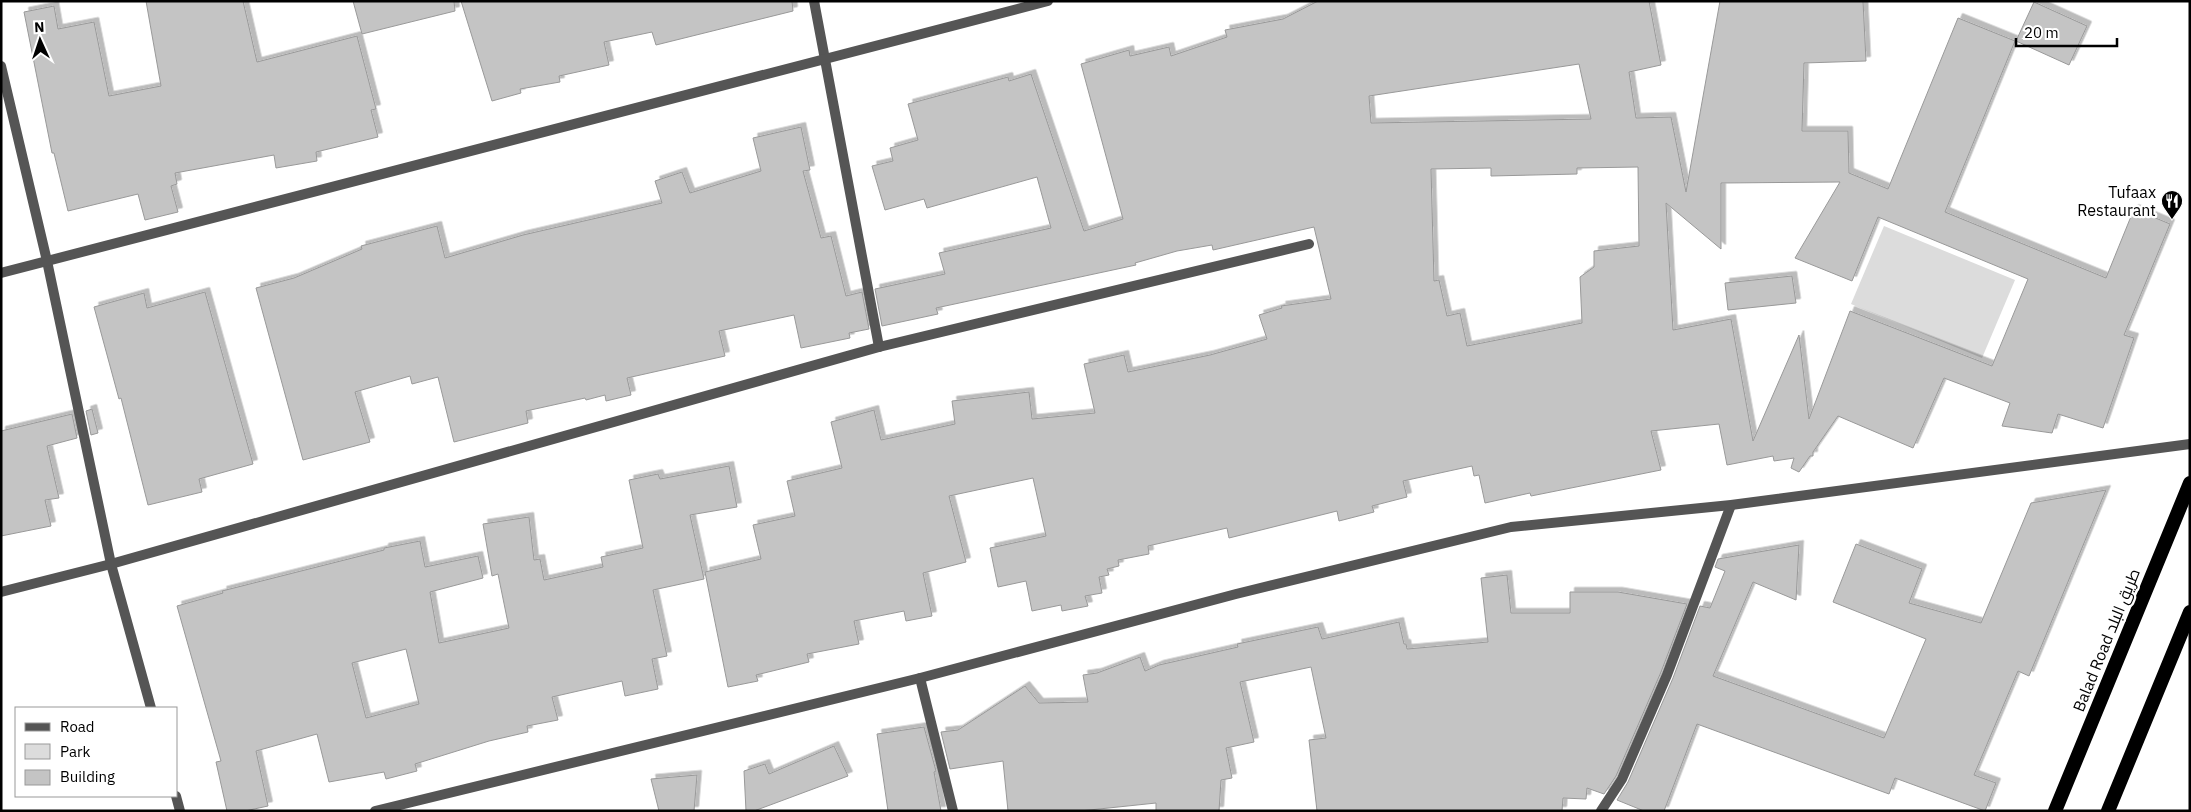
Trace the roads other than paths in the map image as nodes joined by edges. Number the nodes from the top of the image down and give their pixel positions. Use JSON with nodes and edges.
{"nodes":[{"id":1,"x":814,"y":1,"type":"edge"},
{"id":2,"x":1048,"y":1,"type":"edge"},
{"id":3,"x":824,"y":60,"type":"junction"},
{"id":4,"x":1,"y":66,"type":"edge"},
{"id":5,"x":1308,"y":244,"type":"dead end"},
{"id":6,"x":47,"y":261,"type":"junction"},
{"id":7,"x":1,"y":273,"type":"edge"},
{"id":8,"x":879,"y":347,"type":"junction"},
{"id":9,"x":2190,"y":444,"type":"edge"},
{"id":10,"x":2190,"y":483,"type":"edge"},
{"id":11,"x":1731,"y":505,"type":"junction"},
{"id":12,"x":111,"y":564,"type":"junction"},
{"id":13,"x":1,"y":592,"type":"edge"},
{"id":14,"x":2190,"y":612,"type":"edge"},
{"id":15,"x":920,"y":678,"type":"junction"},
{"id":16,"x":151,"y":707,"type":"edge"},
{"id":17,"x":176,"y":797,"type":"edge"},
{"id":18,"x":180,"y":811,"type":"edge"},
{"id":19,"x":375,"y":811,"type":"edge"},
{"id":20,"x":953,"y":811,"type":"edge"},
{"id":21,"x":1601,"y":811,"type":"edge"},
{"id":22,"x":2054,"y":811,"type":"edge"},
{"id":23,"x":2108,"y":811,"type":"edge"}],
"edges":[{"from":1,"to":3,"type":"street"},
{"from":2,"to":3,"type":"street"},
{"from":3,"to":6,"type":"street"},
{"from":3,"to":8,"type":"street"},
{"from":4,"to":6,"type":"street"},
{"from":5,"to":8,"type":"street"},
{"from":6,"to":7,"type":"street"},
{"from":6,"to":12,"type":"street"},
{"from":8,"to":12,"type":"street"},
{"from":9,"to":11,"type":"street"},
{"from":10,"to":22,"type":"highway","name":"Balad Road طريق البلد"},
{"from":11,"to":15,"type":"street"},
{"from":11,"to":21,"type":"street"},
{"from":12,"to":13,"type":"street"},
{"from":12,"to":16,"type":"street"},
{"from":14,"to":23,"type":"highway"},
{"from":15,"to":19,"type":"street"},
{"from":15,"to":20,"type":"street"},
{"from":17,"to":18,"type":"street"}]}
